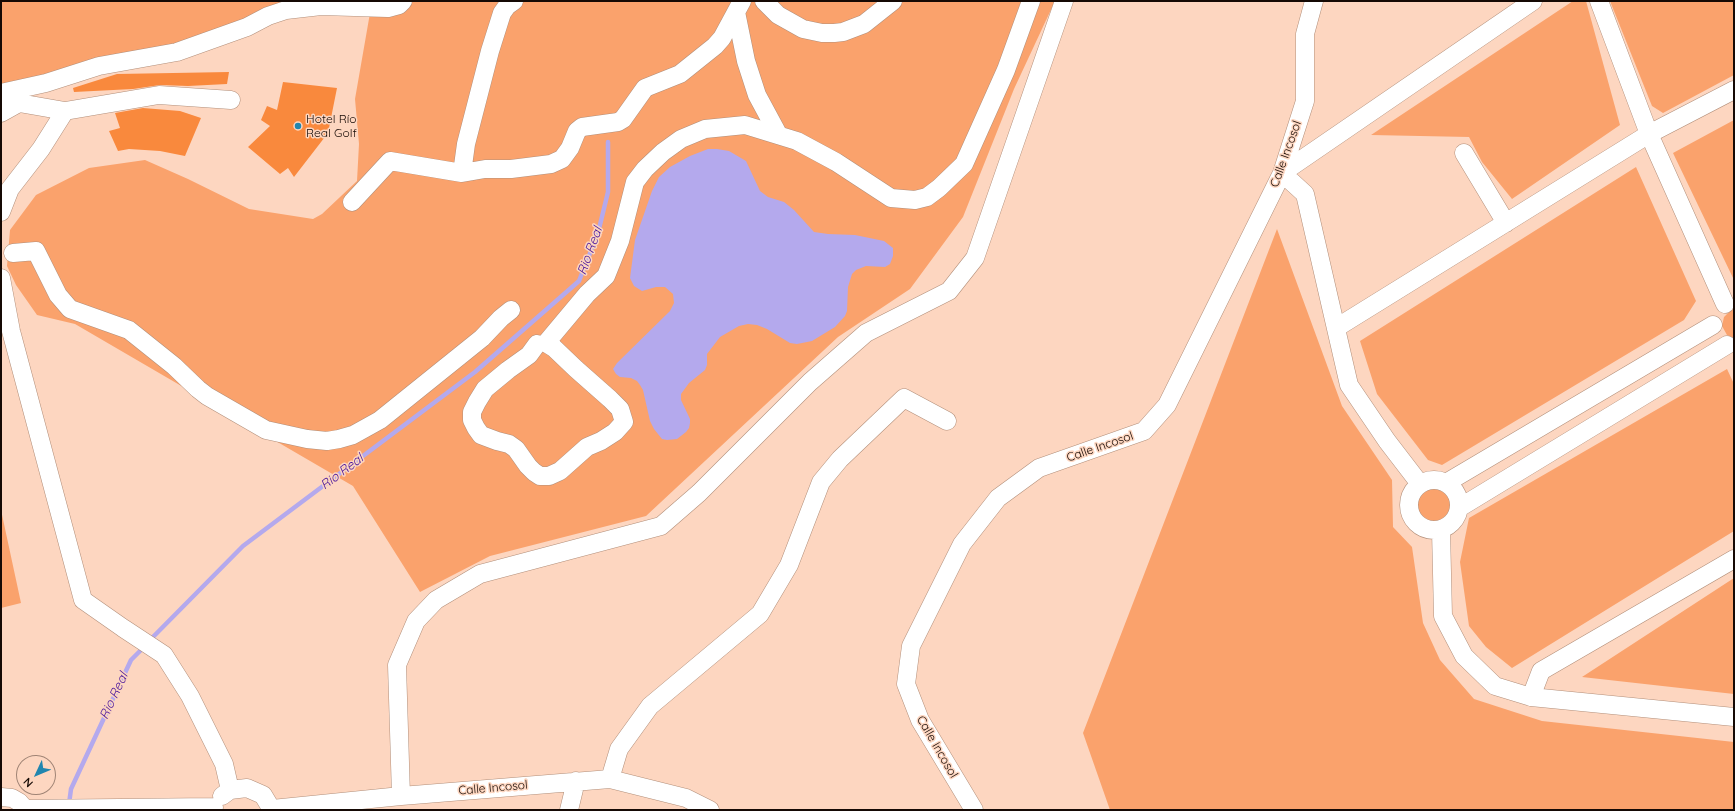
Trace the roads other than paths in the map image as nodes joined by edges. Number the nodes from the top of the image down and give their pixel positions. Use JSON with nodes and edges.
{"nodes":[{"id":1,"x":403,"y":1,"type":"edge"},
{"id":2,"x":514,"y":1,"type":"edge"},
{"id":3,"x":764,"y":1,"type":"edge"},
{"id":4,"x":893,"y":1,"type":"edge"},
{"id":5,"x":1031,"y":1,"type":"edge"},
{"id":6,"x":1064,"y":1,"type":"edge"},
{"id":7,"x":1314,"y":1,"type":"edge"},
{"id":8,"x":1533,"y":1,"type":"edge"},
{"id":9,"x":1599,"y":1,"type":"edge"},
{"id":10,"x":739,"y":6,"type":"edge"},
{"id":11,"x":1734,"y":90,"type":"edge"},
{"id":12,"x":1,"y":93,"type":"edge"},
{"id":13,"x":231,"y":100,"type":"dead end"},
{"id":14,"x":65,"y":111,"type":"junction"},
{"id":15,"x":1,"y":113,"type":"edge"},
{"id":16,"x":778,"y":134,"type":"junction"},
{"id":17,"x":1649,"y":134,"type":"junction"},
{"id":18,"x":1464,"y":153,"type":"dead end"},
{"id":19,"x":462,"y":173,"type":"junction"},
{"id":20,"x":1282,"y":173,"type":"junction"},
{"id":21,"x":352,"y":202,"type":"dead end"},
{"id":22,"x":1,"y":212,"type":"edge"},
{"id":23,"x":1506,"y":222,"type":"junction"},
{"id":24,"x":13,"y":253,"type":"dead end"},
{"id":25,"x":1,"y":278,"type":"edge"},
{"id":26,"x":1729,"y":303,"type":"edge"},
{"id":27,"x":511,"y":310,"type":"dead end"},
{"id":28,"x":1713,"y":325,"type":"junction"},
{"id":29,"x":1336,"y":328,"type":"junction"},
{"id":30,"x":537,"y":344,"type":"dead end"},
{"id":31,"x":1730,"y":345,"type":"edge"},
{"id":32,"x":947,"y":421,"type":"dead end"},
{"id":33,"x":1446,"y":483,"type":"junction"},
{"id":34,"x":1420,"y":484,"type":"junction"},
{"id":35,"x":1459,"y":508,"type":"junction"},
{"id":36,"x":1441,"y":530,"type":"junction"},
{"id":37,"x":1734,"y":559,"type":"edge"},
{"id":38,"x":1531,"y":697,"type":"junction"},
{"id":39,"x":1734,"y":717,"type":"edge"},
{"id":40,"x":610,"y":779,"type":"junction"},
{"id":41,"x":576,"y":782,"type":"junction"},
{"id":42,"x":230,"y":790,"type":"junction"},
{"id":43,"x":401,"y":796,"type":"junction"},
{"id":44,"x":1,"y":797,"type":"edge"},
{"id":45,"x":214,"y":809,"type":"edge"},
{"id":46,"x":25,"y":810,"type":"edge"},
{"id":47,"x":272,"y":810,"type":"edge"},
{"id":48,"x":569,"y":810,"type":"edge"},
{"id":49,"x":710,"y":810,"type":"edge"},
{"id":50,"x":974,"y":810,"type":"edge"}],
"edges":[{"from":1,"to":12,"type":"street"},
{"from":2,"to":19,"type":"street"},
{"from":3,"to":4,"type":"street"},
{"from":5,"to":16,"type":"street"},
{"from":6,"to":43,"type":"street"},
{"from":7,"to":20,"type":"street","name":"Calle Incosol"},
{"from":8,"to":20,"type":"street"},
{"from":9,"to":17,"type":"street"},
{"from":10,"to":16,"type":"street"},
{"from":10,"to":19,"type":"street"},
{"from":11,"to":17,"type":"street"},
{"from":13,"to":14,"type":"street"},
{"from":14,"to":15,"type":"street"},
{"from":14,"to":22,"type":"street"},
{"from":16,"to":30,"type":"street"},
{"from":17,"to":23,"type":"street"},
{"from":17,"to":26,"type":"street"},
{"from":18,"to":23,"type":"street"},
{"from":19,"to":21,"type":"street"},
{"from":20,"to":29,"type":"street"},
{"from":20,"to":50,"type":"street","name":"Calle Incosol"},
{"from":23,"to":29,"type":"street"},
{"from":24,"to":27,"type":"street"},
{"from":25,"to":42,"type":"street"},
{"from":26,"to":28,"type":"street"},
{"from":28,"to":31,"type":"street"},
{"from":28,"to":33,"type":"street"},
{"from":29,"to":34,"type":"street"},
{"from":31,"to":35,"type":"street"},
{"from":32,"to":40,"type":"street"},
{"from":33,"to":34,"type":"street"},
{"from":33,"to":35,"type":"street"},
{"from":34,"to":36,"type":"street"},
{"from":35,"to":36,"type":"street"},
{"from":36,"to":38,"type":"street"},
{"from":37,"to":38,"type":"street"},
{"from":38,"to":39,"type":"street"},
{"from":40,"to":41,"type":"street","name":"Calle Incosol"},
{"from":40,"to":49,"type":"street","name":"Calle Incosol"},
{"from":41,"to":43,"type":"street","name":"Calle Incosol"},
{"from":41,"to":48,"type":"street"},
{"from":42,"to":45,"type":"street"},
{"from":42,"to":47,"type":"street"},
{"from":43,"to":47,"type":"street","name":"Calle Incosol"},
{"from":44,"to":46,"type":"street"},
{"from":45,"to":46,"type":"street"}]}
